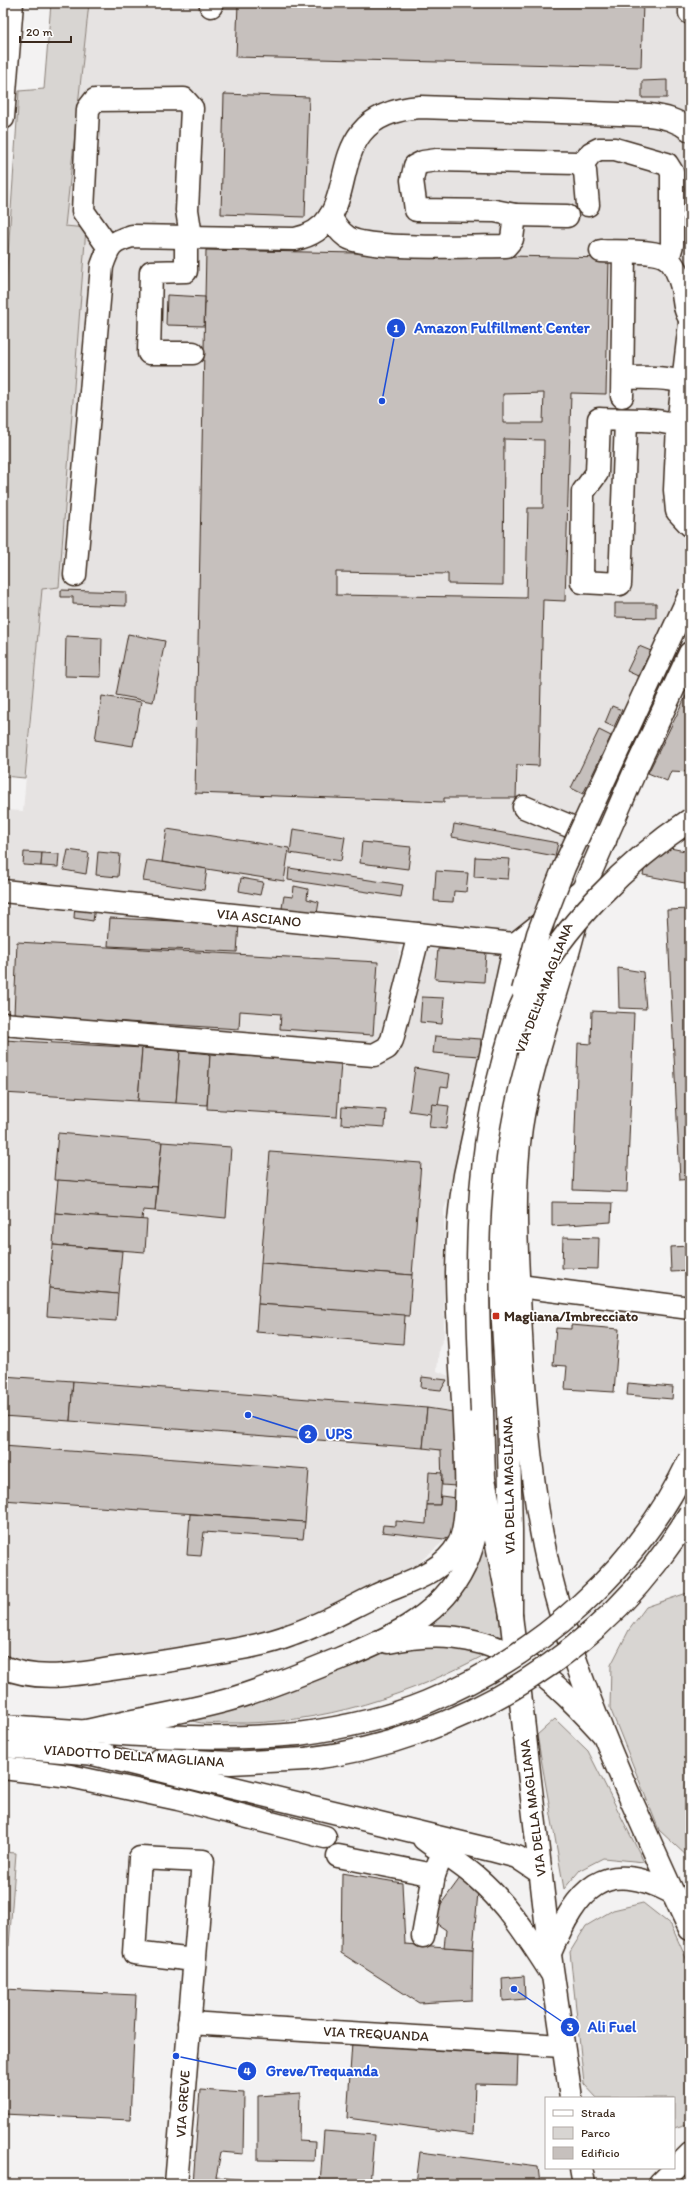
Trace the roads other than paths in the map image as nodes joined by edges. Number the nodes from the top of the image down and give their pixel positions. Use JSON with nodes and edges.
{"nodes":[{"id":1,"x":12,"y":3,"type":"edge"},
{"id":2,"x":690,"y":3,"type":"edge"},
{"id":3,"x":690,"y":13,"type":"edge"},
{"id":4,"x":3,"y":118,"type":"edge"},
{"id":5,"x":690,"y":130,"type":"edge"},
{"id":6,"x":581,"y":166,"type":"junction"},
{"id":7,"x":588,"y":205,"type":"dead end"},
{"id":8,"x":515,"y":215,"type":"junction"},
{"id":9,"x":330,"y":216,"type":"junction"},
{"id":10,"x":567,"y":216,"type":"dead end"},
{"id":11,"x":188,"y":236,"type":"junction"},
{"id":12,"x":109,"y":248,"type":"junction"},
{"id":13,"x":602,"y":251,"type":"dead end"},
{"id":14,"x":624,"y":252,"type":"junction"},
{"id":15,"x":668,"y":259,"type":"junction"},
{"id":16,"x":690,"y":319,"type":"edge"},
{"id":17,"x":690,"y":323,"type":"edge"},
{"id":18,"x":193,"y":354,"type":"dead end"},
{"id":19,"x":687,"y":385,"type":"edge"},
{"id":20,"x":626,"y":421,"type":"junction"},
{"id":21,"x":684,"y":429,"type":"edge"},
{"id":22,"x":690,"y":525,"type":"edge"},
{"id":23,"x":75,"y":575,"type":"dead end"},
{"id":24,"x":690,"y":594,"type":"edge"},
{"id":25,"x":690,"y":653,"type":"edge"},
{"id":26,"x":524,"y":807,"type":"dead end"},
{"id":27,"x":690,"y":820,"type":"edge"},
{"id":28,"x":605,"y":841,"type":"junction"},
{"id":29,"x":583,"y":890,"type":"junction"},
{"id":30,"x":3,"y":891,"type":"edge"},
{"id":31,"x":419,"y":934,"type":"junction"},
{"id":32,"x":515,"y":944,"type":"junction"},
{"id":33,"x":518,"y":1013,"type":"junction"},
{"id":34,"x":3,"y":1024,"type":"edge"},
{"id":35,"x":497,"y":1222,"type":"junction"},
{"id":36,"x":458,"y":1223,"type":"junction"},
{"id":37,"x":519,"y":1286,"type":"junction"},
{"id":38,"x":690,"y":1308,"type":"edge"},
{"id":39,"x":690,"y":1459,"type":"edge"},
{"id":40,"x":484,"y":1479,"type":"junction"},
{"id":41,"x":690,"y":1513,"type":"edge"},
{"id":42,"x":510,"y":1615,"type":"junction"},
{"id":43,"x":358,"y":1651,"type":"junction"},
{"id":44,"x":515,"y":1656,"type":"junction"},
{"id":45,"x":3,"y":1668,"type":"edge"},
{"id":46,"x":3,"y":1726,"type":"edge"},
{"id":47,"x":86,"y":1731,"type":"junction"},
{"id":48,"x":602,"y":1732,"type":"junction"},
{"id":49,"x":3,"y":1746,"type":"edge"},
{"id":50,"x":93,"y":1754,"type":"junction"},
{"id":51,"x":3,"y":1768,"type":"edge"},
{"id":52,"x":415,"y":1832,"type":"junction"},
{"id":53,"x":325,"y":1837,"type":"dead end"},
{"id":54,"x":442,"y":1851,"type":"junction"},
{"id":55,"x":338,"y":1856,"type":"dead end"},
{"id":56,"x":541,"y":1873,"type":"junction"},
{"id":57,"x":434,"y":1875,"type":"junction"},
{"id":58,"x":673,"y":1893,"type":"junction"},
{"id":59,"x":690,"y":1929,"type":"edge"},
{"id":60,"x":423,"y":1936,"type":"dead end"},
{"id":61,"x":194,"y":1960,"type":"junction"},
{"id":62,"x":551,"y":1964,"type":"junction"},
{"id":63,"x":189,"y":2023,"type":"junction"},
{"id":64,"x":562,"y":2046,"type":"junction"},
{"id":65,"x":571,"y":2096,"type":"edge"},
{"id":66,"x":690,"y":2153,"type":"edge"},
{"id":67,"x":675,"y":2154,"type":"edge"},
{"id":68,"x":675,"y":2168,"type":"edge"},
{"id":69,"x":581,"y":2169,"type":"edge"},
{"id":70,"x":675,"y":2169,"type":"edge"},
{"id":71,"x":176,"y":2184,"type":"edge"},
{"id":72,"x":584,"y":2184,"type":"edge"},
{"id":73,"x":660,"y":2184,"type":"edge"}],
"edges":[{"from":1,"to":4,"type":"main road"},
{"from":2,"to":3,"type":"main road"},
{"from":5,"to":9,"type":"main road"},
{"from":6,"to":7,"type":"main road"},
{"from":6,"to":8,"type":"main road"},
{"from":6,"to":15,"type":"main road"},
{"from":8,"to":9,"type":"main road"},
{"from":8,"to":10,"type":"main road"},
{"from":9,"to":11,"type":"main road"},
{"from":11,"to":12,"type":"main road"},
{"from":11,"to":12,"type":"main road"},
{"from":11,"to":18,"type":"main road"},
{"from":12,"to":23,"type":"main road"},
{"from":13,"to":14,"type":"main road"},
{"from":14,"to":15,"type":"main road"},
{"from":14,"to":19,"type":"main road"},
{"from":15,"to":16,"type":"main road"},
{"from":17,"to":19,"type":"main road"},
{"from":19,"to":21,"type":"main road"},
{"from":20,"to":20,"type":"main road"},
{"from":20,"to":21,"type":"main road"},
{"from":21,"to":22,"type":"main road"},
{"from":24,"to":33,"type":"main road","bridge":true},
{"from":25,"to":28,"type":"main road","name":"VIA DELLA MAGLIANA"},
{"from":26,"to":28,"type":"main road"},
{"from":27,"to":33,"type":"main road","bridge":true},
{"from":28,"to":29,"type":"main road","name":"VIA DELLA MAGLIANA"},
{"from":29,"to":32,"type":"main road","name":"VIA DELLA MAGLIANA"},
{"from":29,"to":35,"type":"main road","name":"VIA DELLA MAGLIANA"},
{"from":29,"to":37,"type":"main road","name":"VIA DELLA MAGLIANA"},
{"from":30,"to":31,"type":"main road","name":"VIA ASCIANO"},
{"from":31,"to":32,"type":"main road","name":"VIA ASCIANO"},
{"from":31,"to":34,"type":"main road"},
{"from":32,"to":36,"type":"main road","name":"VIA DELLA MAGLIANA"},
{"from":33,"to":40,"type":"main road","bridge":true},
{"from":35,"to":36,"type":"main road"},
{"from":35,"to":42,"type":"main road","name":"VIA DELLA MAGLIANA"},
{"from":36,"to":45,"type":"main road","name":"VIA DELLA MAGLIANA"},
{"from":37,"to":38,"type":"main road"},
{"from":37,"to":48,"type":"main road","name":"VIA DELLA MAGLIANA"},
{"from":39,"to":47,"type":"main road","name":"VIADOTTO DELLA MAGLIANA","bridge":true},
{"from":40,"to":42,"type":"main road"},
{"from":40,"to":43,"type":"main road"},
{"from":41,"to":50,"type":"main road","name":"VIADOTTO DELLA MAGLIANA","bridge":true},
{"from":42,"to":44,"type":"main road","name":"VIA DELLA MAGLIANA"},
{"from":43,"to":44,"type":"main road"},
{"from":43,"to":47,"type":"main road"},
{"from":44,"to":48,"type":"main road"},
{"from":44,"to":56,"type":"main road","name":"VIA DELLA MAGLIANA"},
{"from":46,"to":47,"type":"main road","name":"VIADOTTO DELLA MAGLIANA"},
{"from":48,"to":58,"type":"main road","name":"VIA DELLA MAGLIANA"},
{"from":49,"to":50,"type":"main road","name":"VIADOTTO DELLA MAGLIANA"},
{"from":50,"to":52,"type":"main road"},
{"from":51,"to":53,"type":"main road"},
{"from":52,"to":54,"type":"main road"},
{"from":52,"to":56,"type":"main road"},
{"from":54,"to":57,"type":"main road"},
{"from":54,"to":62,"type":"main road"},
{"from":55,"to":57,"type":"main road"},
{"from":56,"to":62,"type":"main road","name":"VIA DELLA MAGLIANA"},
{"from":57,"to":60,"type":"main road"},
{"from":58,"to":59,"type":"main road","name":"VIA DELLA MAGLIANA"},
{"from":58,"to":62,"type":"main road"},
{"from":61,"to":61,"type":"main road","name":"VIA GREVE"},
{"from":61,"to":63,"type":"main road","name":"VIA GREVE"},
{"from":62,"to":64,"type":"main road","name":"VIA DELLA MAGLIANA"},
{"from":63,"to":64,"type":"main road","name":"VIA TREQUANDA"},
{"from":63,"to":71,"type":"main road","name":"VIA GREVE"},
{"from":64,"to":65,"type":"main road","name":"VIA DELLA MAGLIANA"},
{"from":66,"to":67,"type":"main road"},
{"from":66,"to":68,"type":"main road"},
{"from":69,"to":72,"type":"main road"},
{"from":70,"to":73,"type":"main road"}]}
